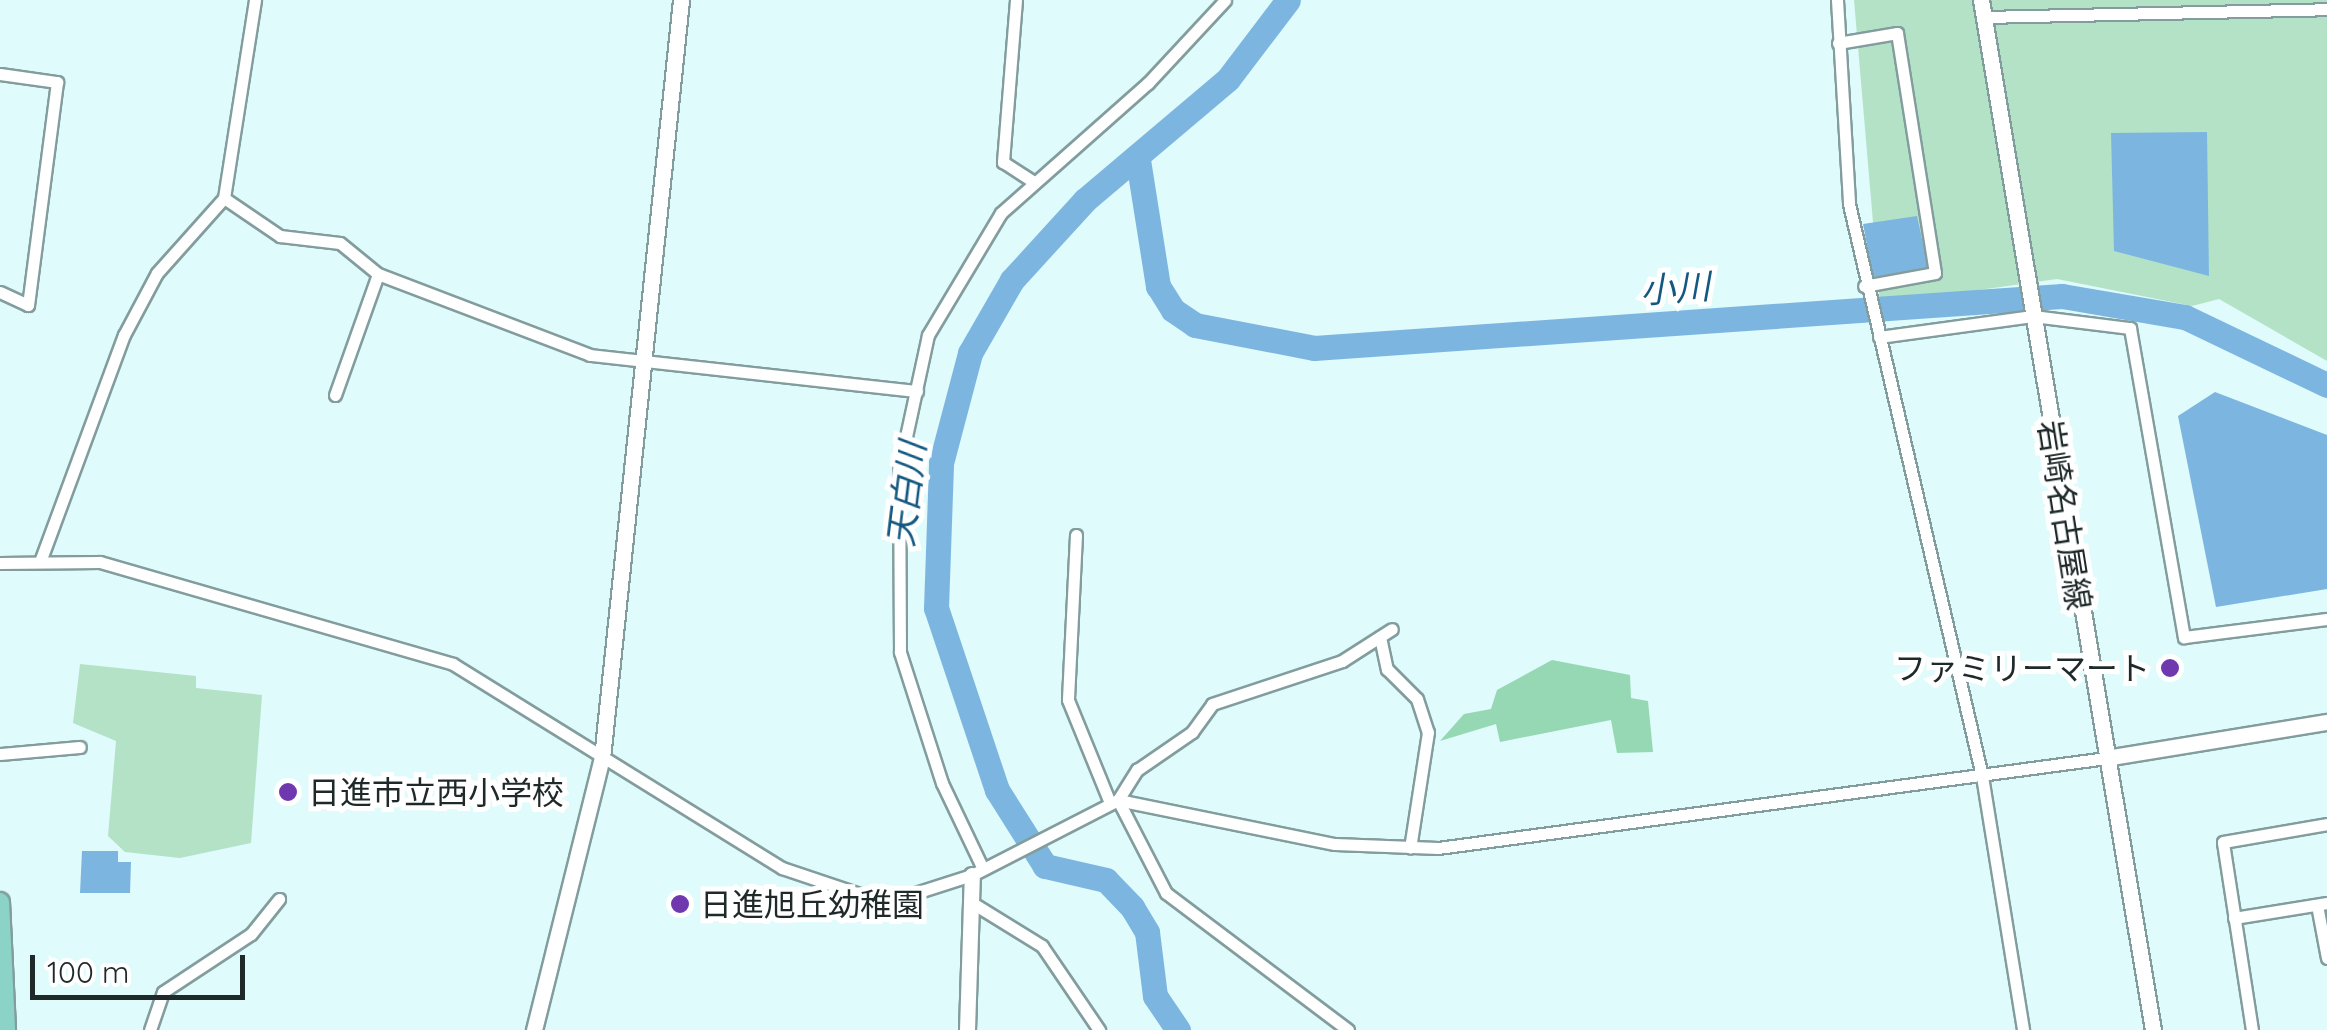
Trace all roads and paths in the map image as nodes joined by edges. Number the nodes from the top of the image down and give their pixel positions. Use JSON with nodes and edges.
{"nodes":[{"id":1,"x":256,"y":0,"type":"edge"},
{"id":2,"x":681,"y":0,"type":"edge"},
{"id":3,"x":1016,"y":0,"type":"edge"},
{"id":4,"x":1225,"y":0,"type":"edge"},
{"id":5,"x":1837,"y":0,"type":"edge"},
{"id":6,"x":1981,"y":0,"type":"edge"},
{"id":7,"x":2215,"y":5,"type":"edge"},
{"id":8,"x":2327,"y":9,"type":"edge"},
{"id":9,"x":1984,"y":17,"type":"junction"},
{"id":10,"x":1838,"y":44,"type":"junction"},
{"id":11,"x":0,"y":74,"type":"edge"},
{"id":12,"x":1034,"y":182,"type":"junction"},
{"id":13,"x":224,"y":198,"type":"junction"},
{"id":14,"x":378,"y":274,"type":"junction"},
{"id":15,"x":1864,"y":286,"type":"junction"},
{"id":16,"x":0,"y":292,"type":"edge"},
{"id":17,"x":2032,"y":311,"type":"junction"},
{"id":18,"x":1877,"y":331,"type":"junction"},
{"id":19,"x":646,"y":360,"type":"junction"},
{"id":20,"x":918,"y":391,"type":"junction"},
{"id":21,"x":335,"y":395,"type":"dead end"},
{"id":22,"x":1076,"y":535,"type":"dead end"},
{"id":23,"x":41,"y":559,"type":"junction"},
{"id":24,"x":0,"y":564,"type":"edge"},
{"id":25,"x":2327,"y":619,"type":"edge"},
{"id":26,"x":1392,"y":629,"type":"dead end"},
{"id":27,"x":1380,"y":637,"type":"junction"},
{"id":28,"x":2327,"y":722,"type":"edge"},
{"id":29,"x":80,"y":747,"type":"dead end"},
{"id":30,"x":0,"y":754,"type":"edge"},
{"id":31,"x":602,"y":758,"type":"junction"},
{"id":32,"x":2106,"y":758,"type":"junction"},
{"id":33,"x":1982,"y":776,"type":"junction"},
{"id":34,"x":1114,"y":802,"type":"junction"},
{"id":35,"x":2327,"y":824,"type":"edge"},
{"id":36,"x":1410,"y":848,"type":"junction"},
{"id":37,"x":978,"y":872,"type":"junction"},
{"id":38,"x":279,"y":899,"type":"dead end"},
{"id":39,"x":0,"y":902,"type":"edge"},
{"id":40,"x":974,"y":904,"type":"junction"},
{"id":41,"x":2322,"y":904,"type":"edge"},
{"id":42,"x":2234,"y":918,"type":"junction"},
{"id":43,"x":2327,"y":958,"type":"edge"},
{"id":44,"x":6,"y":1030,"type":"edge"},
{"id":45,"x":150,"y":1030,"type":"edge"},
{"id":46,"x":534,"y":1030,"type":"edge"},
{"id":47,"x":967,"y":1030,"type":"edge"},
{"id":48,"x":1099,"y":1030,"type":"edge"},
{"id":49,"x":1348,"y":1030,"type":"edge"},
{"id":50,"x":2023,"y":1030,"type":"edge"},
{"id":51,"x":2154,"y":1030,"type":"edge"},
{"id":52,"x":2252,"y":1030,"type":"edge"}],
"edges":[{"from":1,"to":13,"type":"street"},
{"from":2,"to":19,"type":"street"},
{"from":3,"to":12,"type":"street"},
{"from":4,"to":12,"type":"street"},
{"from":5,"to":10,"type":"street"},
{"from":6,"to":9,"type":"street","name":"岩崎名古屋線"},
{"from":7,"to":8,"type":"street"},
{"from":7,"to":9,"type":"street"},
{"from":9,"to":17,"type":"street","name":"岩崎名古屋線"},
{"from":10,"to":15,"type":"street"},
{"from":10,"to":15,"type":"street"},
{"from":11,"to":16,"type":"street"},
{"from":12,"to":20,"type":"street"},
{"from":13,"to":14,"type":"street"},
{"from":13,"to":23,"type":"street"},
{"from":14,"to":19,"type":"street"},
{"from":14,"to":21,"type":"street"},
{"from":15,"to":18,"type":"street"},
{"from":17,"to":18,"type":"street"},
{"from":17,"to":25,"type":"street"},
{"from":17,"to":32,"type":"street","name":"岩崎名古屋線"},
{"from":18,"to":33,"type":"street"},
{"from":19,"to":20,"type":"street"},
{"from":19,"to":31,"type":"street"},
{"from":20,"to":37,"type":"street"},
{"from":22,"to":34,"type":"street"},
{"from":23,"to":24,"type":"street"},
{"from":23,"to":31,"type":"street"},
{"from":26,"to":27,"type":"street"},
{"from":27,"to":34,"type":"street"},
{"from":27,"to":36,"type":"street"},
{"from":28,"to":32,"type":"street"},
{"from":29,"to":30,"type":"street"},
{"from":31,"to":37,"type":"street"},
{"from":31,"to":46,"type":"street"},
{"from":32,"to":33,"type":"street"},
{"from":32,"to":51,"type":"street","name":"岩崎名古屋線"},
{"from":33,"to":36,"type":"street"},
{"from":33,"to":50,"type":"street"},
{"from":34,"to":36,"type":"street"},
{"from":34,"to":37,"type":"street"},
{"from":34,"to":49,"type":"street"},
{"from":35,"to":42,"type":"street"},
{"from":37,"to":40,"type":"street"},
{"from":38,"to":45,"type":"street"},
{"from":39,"to":44,"type":"main road"},
{"from":40,"to":47,"type":"street"},
{"from":40,"to":48,"type":"street"},
{"from":41,"to":42,"type":"street"},
{"from":41,"to":43,"type":"street"},
{"from":42,"to":52,"type":"street"}]}
